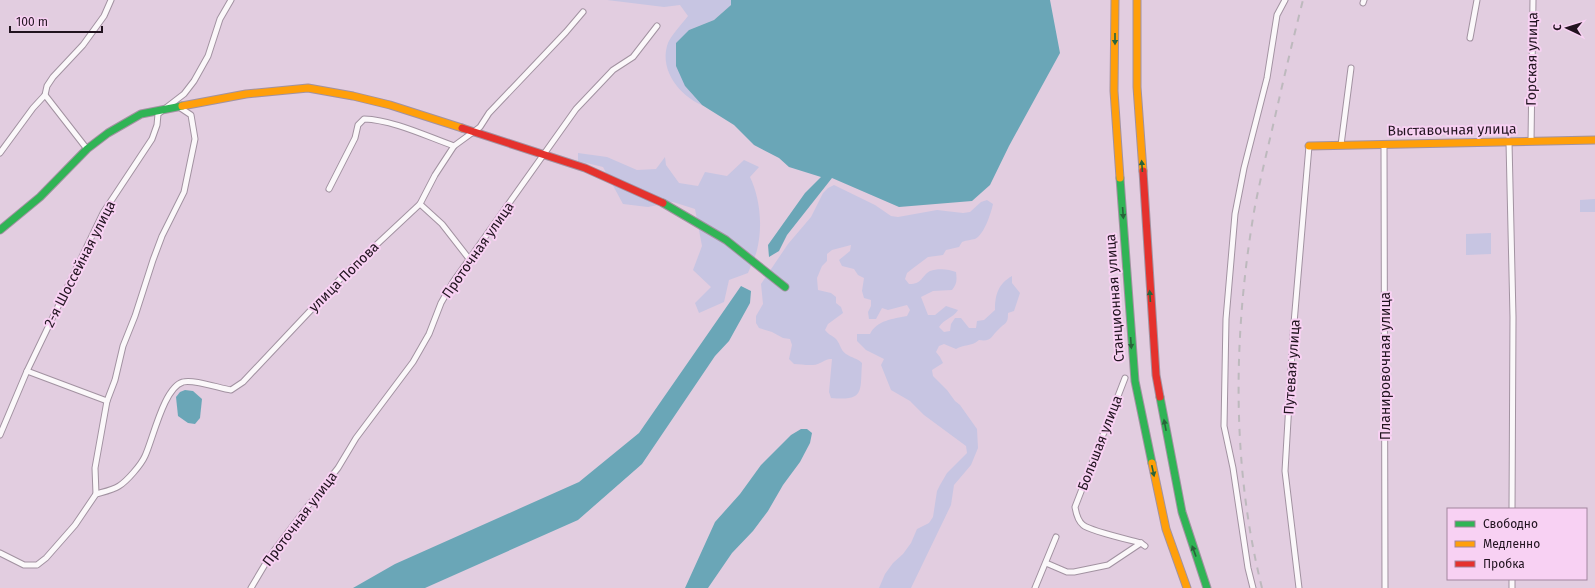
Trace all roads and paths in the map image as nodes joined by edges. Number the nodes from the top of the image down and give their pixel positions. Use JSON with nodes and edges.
{"nodes":[{"id":1,"x":111,"y":0,"type":"edge"},
{"id":2,"x":231,"y":0,"type":"edge"},
{"id":3,"x":1115,"y":0,"type":"edge"},
{"id":4,"x":1137,"y":0,"type":"edge"},
{"id":5,"x":1284,"y":0,"type":"edge"},
{"id":6,"x":1477,"y":0,"type":"edge"},
{"id":7,"x":1533,"y":0,"type":"edge"},
{"id":8,"x":583,"y":12,"type":"dead end"},
{"id":9,"x":657,"y":26,"type":"dead end"},
{"id":10,"x":1470,"y":38,"type":"dead end"},
{"id":11,"x":1351,"y":68,"type":"dead end"},
{"id":12,"x":45,"y":95,"type":"junction"},
{"id":13,"x":179,"y":107,"type":"junction"},
{"id":14,"x":163,"y":110,"type":"junction"},
{"id":15,"x":473,"y":131,"type":"junction"},
{"id":16,"x":1595,"y":140,"type":"edge"},
{"id":17,"x":1509,"y":142,"type":"junction"},
{"id":18,"x":1531,"y":142,"type":"junction"},
{"id":19,"x":1384,"y":144,"type":"junction"},
{"id":20,"x":1342,"y":145,"type":"junction"},
{"id":21,"x":454,"y":146,"type":"junction"},
{"id":22,"x":1309,"y":146,"type":"joint"},
{"id":23,"x":87,"y":149,"type":"junction"},
{"id":24,"x":0,"y":153,"type":"edge"},
{"id":25,"x":545,"y":154,"type":"junction"},
{"id":26,"x":329,"y":189,"type":"dead end"},
{"id":27,"x":420,"y":204,"type":"junction"},
{"id":28,"x":1,"y":229,"type":"edge"},
{"id":29,"x":470,"y":260,"type":"junction"},
{"id":30,"x":785,"y":287,"type":"dead end"},
{"id":31,"x":27,"y":371,"type":"junction"},
{"id":32,"x":1125,"y":378,"type":"dead end"},
{"id":33,"x":107,"y":401,"type":"junction"},
{"id":34,"x":0,"y":435,"type":"edge"},
{"id":35,"x":96,"y":494,"type":"junction"},
{"id":36,"x":1512,"y":508,"type":"edge"},
{"id":37,"x":1056,"y":537,"type":"dead end"},
{"id":38,"x":0,"y":553,"type":"edge"},
{"id":39,"x":1046,"y":562,"type":"junction"},
{"id":40,"x":251,"y":588,"type":"edge"},
{"id":41,"x":1035,"y":588,"type":"edge"},
{"id":42,"x":1187,"y":588,"type":"edge"},
{"id":43,"x":1207,"y":588,"type":"edge"},
{"id":44,"x":1253,"y":588,"type":"edge"},
{"id":45,"x":1299,"y":588,"type":"edge"},
{"id":46,"x":1385,"y":588,"type":"edge"}],
"edges":[{"from":1,"to":12,"type":"street"},
{"from":2,"to":14,"type":"street"},
{"from":3,"to":42,"type":"main road","name":"Станционная улица","one_way":true},
{"from":43,"to":4,"type":"main road","one_way":true},
{"from":5,"to":44,"type":"street"},
{"from":6,"to":10,"type":"street"},
{"from":7,"to":18,"type":"street","name":"Горская улица"},
{"from":8,"to":15,"type":"street","name":"улица Попова"},
{"from":9,"to":25,"type":"street","name":"Проточная улица"},
{"from":11,"to":20,"type":"street"},
{"from":12,"to":23,"type":"street"},
{"from":12,"to":24,"type":"street"},
{"from":13,"to":14,"type":"main road"},
{"from":13,"to":15,"type":"main road"},
{"from":13,"to":33,"type":"street"},
{"from":14,"to":23,"type":"main road"},
{"from":14,"to":31,"type":"street","name":"2-я Шоссейная улица"},
{"from":15,"to":21,"type":"street","name":"улица Попова"},
{"from":15,"to":25,"type":"main road"},
{"from":16,"to":18,"type":"main road","name":"Выставочная улица"},
{"from":17,"to":18,"type":"main road","name":"Выставочная улица"},
{"from":17,"to":19,"type":"main road","name":"Выставочная улица"},
{"from":17,"to":36,"type":"street"},
{"from":19,"to":20,"type":"main road","name":"Выставочная улица"},
{"from":19,"to":46,"type":"street","name":"Планировочная улица"},
{"from":20,"to":22,"type":"main road","name":"Выставочная улица"},
{"from":21,"to":26,"type":"street"},
{"from":21,"to":27,"type":"street","name":"улица Попова"},
{"from":22,"to":45,"type":"street","name":"Путевая улица"},
{"from":23,"to":28,"type":"main road"},
{"from":25,"to":29,"type":"street","name":"Проточная улица"},
{"from":25,"to":30,"type":"main road"},
{"from":27,"to":29,"type":"street"},
{"from":27,"to":35,"type":"street","name":"улица Попова"},
{"from":29,"to":40,"type":"street","name":"Проточная улица"},
{"from":31,"to":33,"type":"street"},
{"from":31,"to":34,"type":"street","name":"2-я Шоссейная улица"},
{"from":32,"to":39,"type":"street","name":"Большая улица"},
{"from":33,"to":35,"type":"street"},
{"from":35,"to":38,"type":"street"},
{"from":37,"to":39,"type":"street"},
{"from":39,"to":41,"type":"street"}]}
